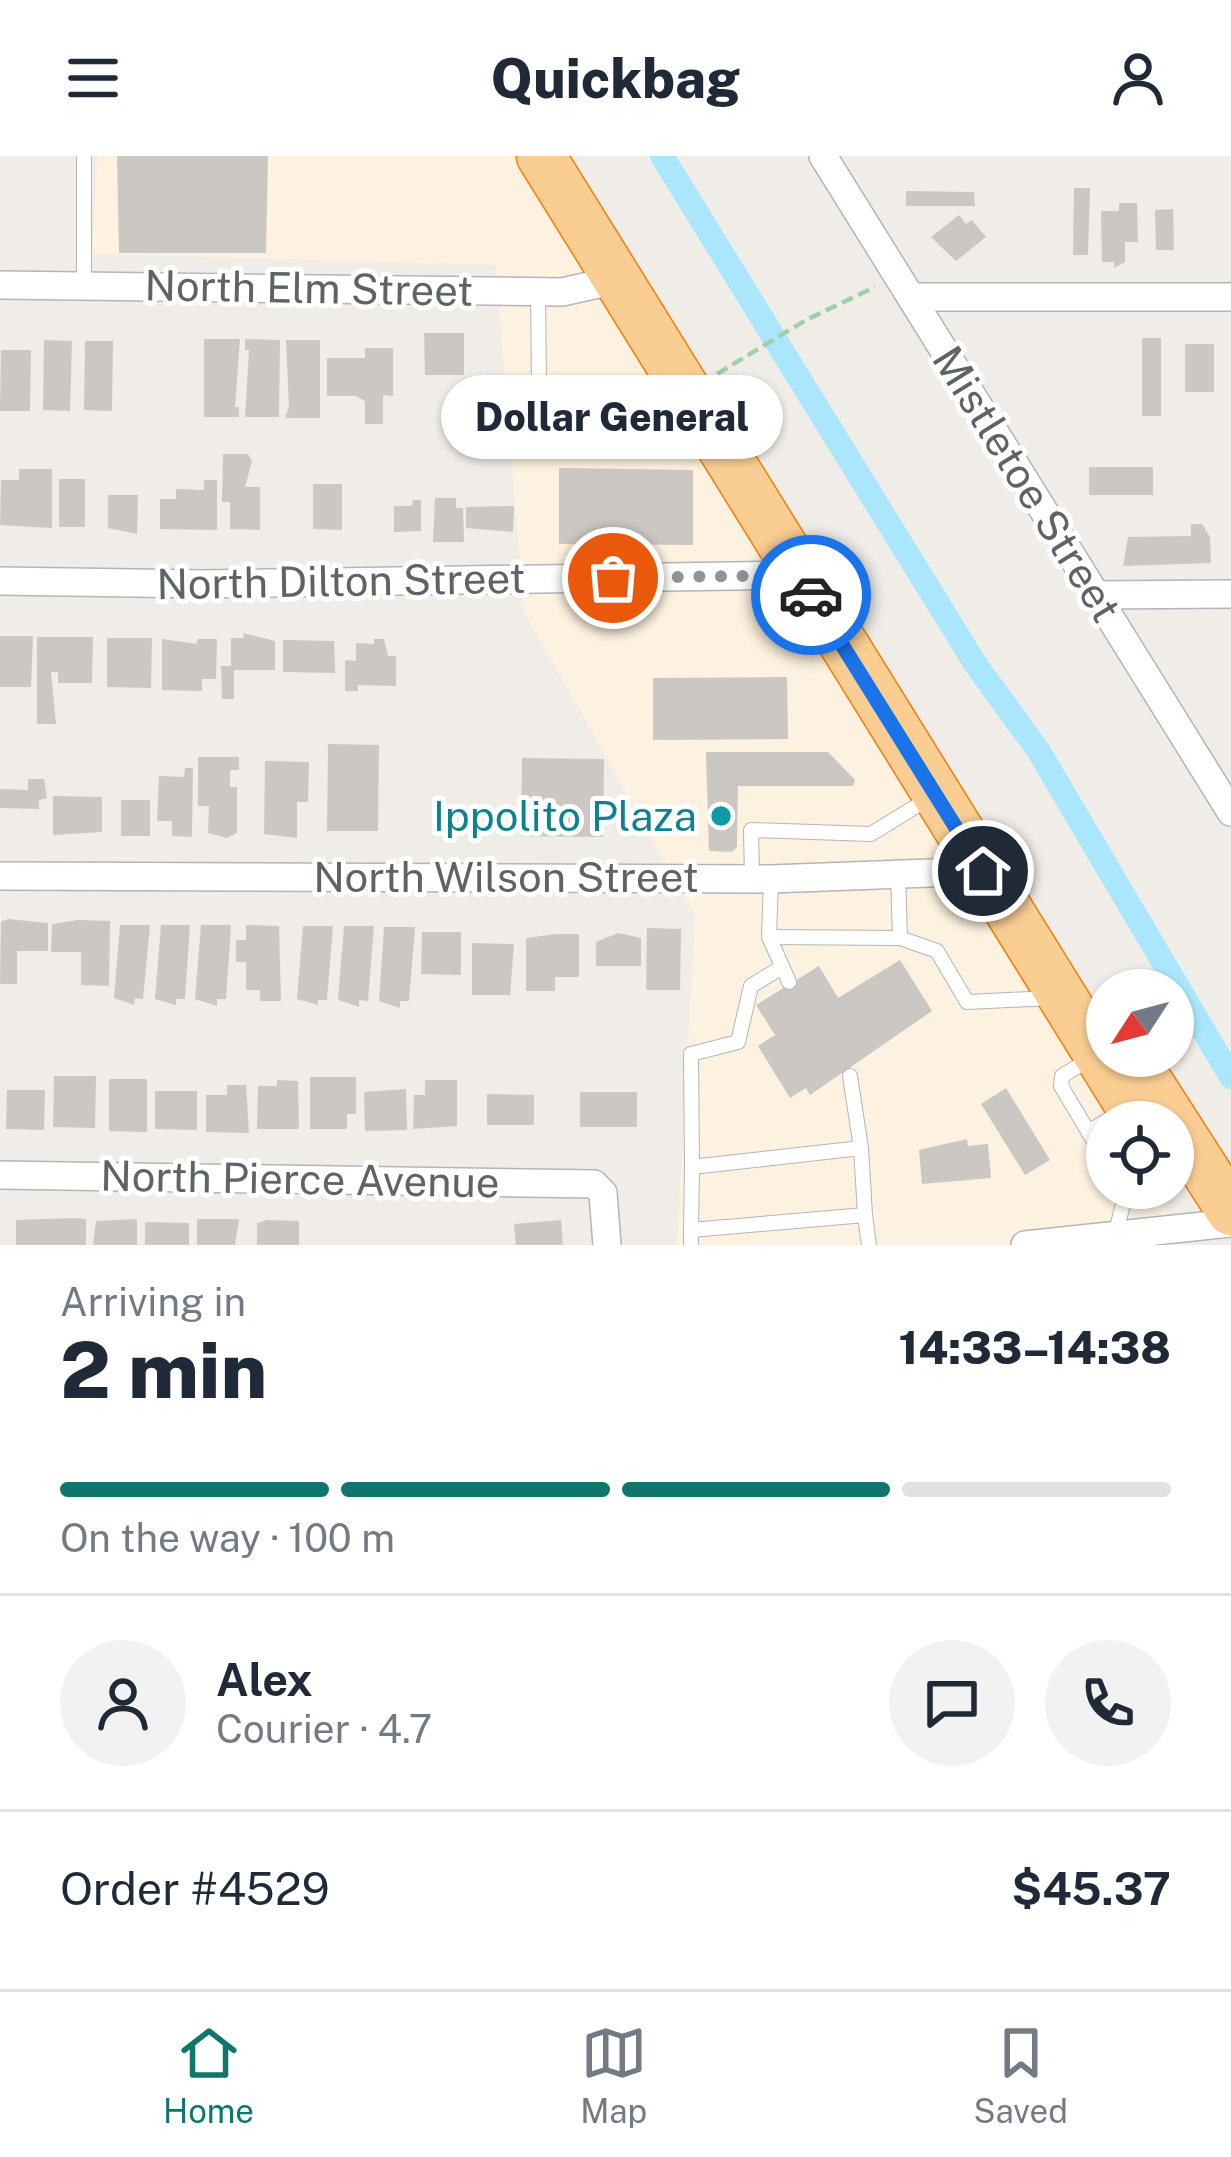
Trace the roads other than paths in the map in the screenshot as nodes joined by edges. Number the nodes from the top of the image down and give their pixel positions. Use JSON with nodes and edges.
{"nodes":[{"id":1,"x":83,"y":156,"type":"edge"},
{"id":2,"x":541,"y":156,"type":"edge"},
{"id":3,"x":571,"y":156,"type":"edge"},
{"id":4,"x":823,"y":156,"type":"edge"},
{"id":5,"x":616,"y":280,"type":"junction"},
{"id":6,"x":0,"y":284,"type":"edge"},
{"id":7,"x":84,"y":286,"type":"junction"},
{"id":8,"x":905,"y":287,"type":"junction"},
{"id":9,"x":538,"y":291,"type":"junction"},
{"id":10,"x":1231,"y":297,"type":"edge"},
{"id":11,"x":712,"y":382,"type":"junction"},
{"id":12,"x":812,"y":572,"type":"junction"},
{"id":13,"x":0,"y":581,"type":"edge"},
{"id":14,"x":1231,"y":594,"type":"edge"},
{"id":15,"x":1095,"y":595,"type":"junction"},
{"id":16,"x":935,"y":794,"type":"junction"},
{"id":17,"x":1231,"y":812,"type":"edge"},
{"id":18,"x":997,"y":868,"type":"junction"},
{"id":19,"x":898,"y":874,"type":"junction"},
{"id":20,"x":0,"y":876,"type":"edge"},
{"id":21,"x":762,"y":878,"type":"junction"},
{"id":22,"x":770,"y":937,"type":"junction"},
{"id":23,"x":900,"y":938,"type":"junction"},
{"id":24,"x":782,"y":967,"type":"junction"},
{"id":25,"x":789,"y":982,"type":"dead end"},
{"id":26,"x":1062,"y":998,"type":"junction"},
{"id":27,"x":1086,"y":1003,"type":"edge"},
{"id":28,"x":1086,"y":1019,"type":"edge"},
{"id":29,"x":1086,"y":1060,"type":"edge"},
{"id":30,"x":850,"y":1076,"type":"dead end"},
{"id":31,"x":1133,"y":1077,"type":"edge"},
{"id":32,"x":1086,"y":1129,"type":"edge"},
{"id":33,"x":861,"y":1148,"type":"junction"},
{"id":34,"x":692,"y":1167,"type":"junction"},
{"id":35,"x":0,"y":1175,"type":"edge"},
{"id":36,"x":1194,"y":1198,"type":"edge"},
{"id":37,"x":1120,"y":1209,"type":"edge"},
{"id":38,"x":865,"y":1215,"type":"junction"},
{"id":39,"x":1221,"y":1226,"type":"edge"},
{"id":40,"x":691,"y":1238,"type":"edge"},
{"id":41,"x":1114,"y":1240,"type":"edge"},
{"id":42,"x":607,"y":1245,"type":"edge"},
{"id":43,"x":868,"y":1245,"type":"edge"},
{"id":44,"x":1025,"y":1245,"type":"edge"}],
"edges":[{"from":1,"to":7,"type":"lane"},
{"from":2,"to":5,"type":"highway"},
{"from":3,"to":11,"type":"highway"},
{"from":4,"to":8,"type":"street","name":"Mistletoe Street"},
{"from":5,"to":9,"type":"street","name":"North Elm Street"},
{"from":5,"to":11,"type":"highway"},
{"from":6,"to":7,"type":"street","name":"North Elm Street"},
{"from":7,"to":9,"type":"street","name":"North Elm Street"},
{"from":8,"to":10,"type":"street"},
{"from":8,"to":15,"type":"street","name":"Mistletoe Street"},
{"from":9,"to":11,"type":"lane"},
{"from":11,"to":12,"type":"highway"},
{"from":12,"to":13,"type":"street","name":"North Dilton Street"},
{"from":12,"to":16,"type":"highway"},
{"from":12,"to":18,"type":"highway"},
{"from":14,"to":15,"type":"street"},
{"from":15,"to":17,"type":"street","name":"Mistletoe Street"},
{"from":16,"to":18,"type":"highway"},
{"from":16,"to":21,"type":"lane"},
{"from":18,"to":19,"type":"street","name":"North Wilson Street"},
{"from":18,"to":26,"type":"highway"},
{"from":18,"to":27,"type":"highway"},
{"from":19,"to":21,"type":"street","name":"North Wilson Street"},
{"from":19,"to":23,"type":"lane"},
{"from":20,"to":21,"type":"street","name":"North Wilson Street"},
{"from":21,"to":22,"type":"lane"},
{"from":22,"to":23,"type":"lane"},
{"from":22,"to":24,"type":"lane"},
{"from":23,"to":26,"type":"lane"},
{"from":24,"to":25,"type":"lane"},
{"from":24,"to":34,"type":"lane"},
{"from":26,"to":28,"type":"highway"},
{"from":29,"to":32,"type":"lane"},
{"from":30,"to":33,"type":"lane"},
{"from":31,"to":39,"type":"highway"},
{"from":33,"to":34,"type":"lane"},
{"from":33,"to":38,"type":"lane"},
{"from":34,"to":40,"type":"lane"},
{"from":35,"to":42,"type":"street","name":"North Pierce Avenue"},
{"from":36,"to":39,"type":"highway"},
{"from":37,"to":41,"type":"lane"},
{"from":38,"to":40,"type":"lane"},
{"from":38,"to":43,"type":"lane"},
{"from":39,"to":41,"type":"street"},
{"from":41,"to":44,"type":"street"}]}
